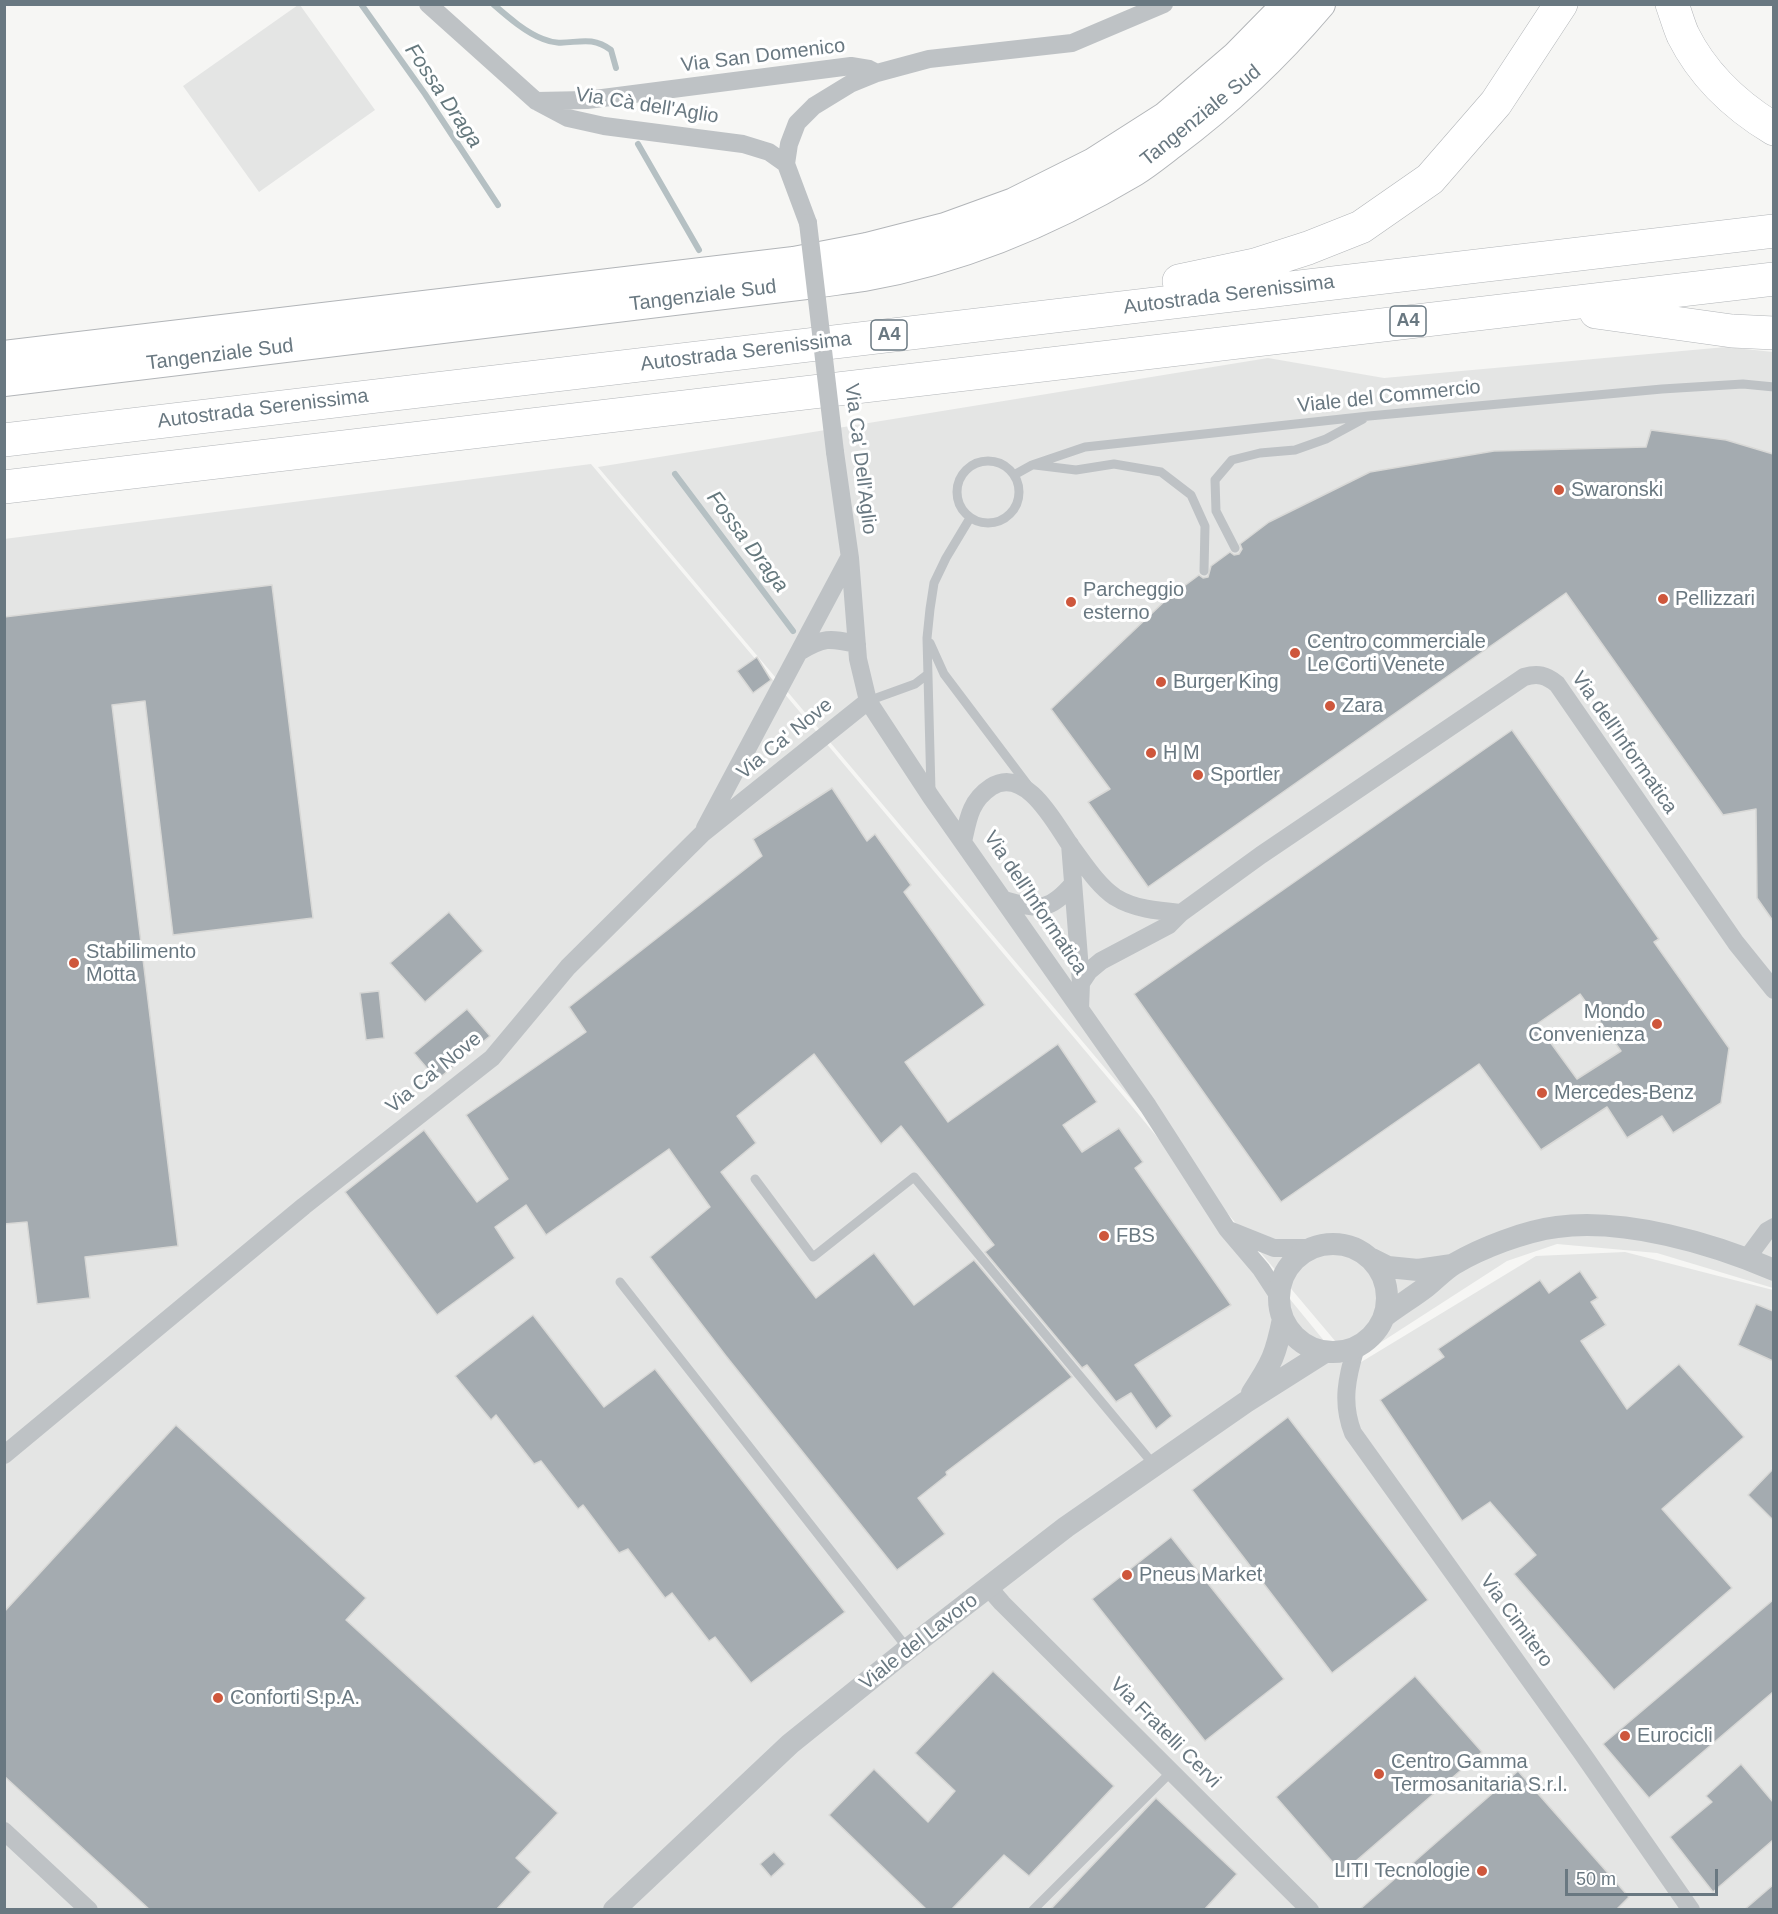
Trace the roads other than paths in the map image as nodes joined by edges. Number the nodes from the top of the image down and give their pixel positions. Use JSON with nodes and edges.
{"nodes":[{"id":1,"x":428,"y":4,"type":"edge"},
{"id":2,"x":1164,"y":4,"type":"edge"},
{"id":3,"x":1288,"y":4,"type":"edge"},
{"id":4,"x":1320,"y":4,"type":"edge"},
{"id":5,"x":1561,"y":4,"type":"edge"},
{"id":6,"x":1672,"y":4,"type":"edge"},
{"id":7,"x":877,"y":73,"type":"junction"},
{"id":8,"x":536,"y":101,"type":"junction"},
{"id":9,"x":1773,"y":129,"type":"edge"},
{"id":10,"x":786,"y":164,"type":"junction"},
{"id":11,"x":1773,"y":231,"type":"edge"},
{"id":12,"x":1773,"y":279,"type":"edge"},
{"id":13,"x":1550,"y":305,"type":"junction"},
{"id":14,"x":1015,"y":320,"type":"junction"},
{"id":15,"x":1773,"y":333,"type":"edge"},
{"id":16,"x":4,"y":356,"type":"edge"},
{"id":17,"x":4,"y":381,"type":"edge"},
{"id":18,"x":1773,"y":387,"type":"edge"},
{"id":19,"x":1369,"y":416,"type":"junction"},
{"id":20,"x":4,"y":440,"type":"edge"},
{"id":21,"x":1032,"y":465,"type":"junction"},
{"id":22,"x":1014,"y":475,"type":"junction"},
{"id":23,"x":4,"y":487,"type":"edge"},
{"id":24,"x":970,"y":518,"type":"junction"},
{"id":25,"x":1235,"y":548,"type":"dead end"},
{"id":26,"x":850,"y":558,"type":"junction"},
{"id":27,"x":1204,"y":571,"type":"dead end"},
{"id":28,"x":927,"y":638,"type":"junction"},
{"id":29,"x":857,"y":644,"type":"junction"},
{"id":30,"x":799,"y":652,"type":"junction"},
{"id":31,"x":928,"y":674,"type":"junction"},
{"id":32,"x":868,"y":701,"type":"junction"},
{"id":33,"x":1036,"y":796,"type":"junction"},
{"id":34,"x":931,"y":797,"type":"junction"},
{"id":35,"x":702,"y":834,"type":"junction"},
{"id":36,"x":963,"y":842,"type":"junction"},
{"id":37,"x":1070,"y":844,"type":"junction"},
{"id":38,"x":1073,"y":884,"type":"junction"},
{"id":39,"x":1004,"y":900,"type":"junction"},
{"id":40,"x":1181,"y":913,"type":"junction"},
{"id":41,"x":1081,"y":983,"type":"junction"},
{"id":42,"x":1773,"y":990,"type":"edge"},
{"id":43,"x":1080,"y":1009,"type":"junction"},
{"id":44,"x":755,"y":1179,"type":"dead end"},
{"id":45,"x":1773,"y":1227,"type":"edge"},
{"id":46,"x":1227,"y":1229,"type":"junction"},
{"id":47,"x":1310,"y":1248,"type":"junction"},
{"id":48,"x":1748,"y":1258,"type":"junction"},
{"id":49,"x":1372,"y":1259,"type":"junction"},
{"id":50,"x":1453,"y":1264,"type":"junction"},
{"id":51,"x":1773,"y":1270,"type":"edge"},
{"id":52,"x":620,"y":1282,"type":"dead end"},
{"id":53,"x":1278,"y":1295,"type":"junction"},
{"id":54,"x":1385,"y":1316,"type":"junction"},
{"id":55,"x":1283,"y":1319,"type":"junction"},
{"id":56,"x":1356,"y":1347,"type":"junction"},
{"id":57,"x":1325,"y":1352,"type":"junction"},
{"id":58,"x":1246,"y":1402,"type":"junction"},
{"id":59,"x":4,"y":1455,"type":"edge"},
{"id":60,"x":1154,"y":1465,"type":"junction"},
{"id":61,"x":989,"y":1588,"type":"junction"},
{"id":62,"x":908,"y":1649,"type":"junction"},
{"id":63,"x":1172,"y":1770,"type":"junction"},
{"id":64,"x":4,"y":1831,"type":"edge"},
{"id":65,"x":89,"y":1910,"type":"edge"},
{"id":66,"x":614,"y":1910,"type":"edge"},
{"id":67,"x":1033,"y":1910,"type":"edge"},
{"id":68,"x":1310,"y":1910,"type":"edge"},
{"id":69,"x":1691,"y":1910,"type":"edge"}],
"edges":[{"from":1,"to":8,"type":"street","name":"Via Cà dell'Aglio"},
{"from":2,"to":7,"type":"street","name":"Via San Domenico"},
{"from":3,"to":16,"type":"highway","name":"Tangenziale Sud"},
{"from":4,"to":17,"type":"highway","name":"Tangenziale Sud"},
{"from":5,"to":14,"type":"highway","number":"A4"},
{"from":6,"to":9,"type":"highway"},
{"from":7,"to":8,"type":"street","name":"Via San Domenico"},
{"from":7,"to":10,"type":"street"},
{"from":8,"to":10,"type":"street","name":"Via Cà dell'Aglio"},
{"from":10,"to":26,"type":"street","name":"Via Ca' Dell'Aglio","bridge":true},
{"from":11,"to":14,"type":"highway","name":"Autostrada Serenissima","number":"A4"},
{"from":12,"to":13,"type":"highway","number":"A4"},
{"from":13,"to":15,"type":"highway","number":"A4"},
{"from":13,"to":23,"type":"highway","number":"A4"},
{"from":14,"to":20,"type":"highway","name":"Autostrada Serenissima","number":"A4"},
{"from":18,"to":19,"type":"lane","name":"Viale del Commercio"},
{"from":19,"to":21,"type":"lane","name":"Viale del Commercio"},
{"from":19,"to":25,"type":"lane"},
{"from":21,"to":22,"type":"lane","name":"Viale del Commercio"},
{"from":21,"to":27,"type":"lane"},
{"from":22,"to":24,"type":"lane"},
{"from":22,"to":24,"type":"lane"},
{"from":24,"to":28,"type":"lane"},
{"from":26,"to":29,"type":"street","name":"Via Ca' Dell'Aglio"},
{"from":26,"to":30,"type":"street"},
{"from":28,"to":31,"type":"lane"},
{"from":28,"to":33,"type":"lane"},
{"from":29,"to":30,"type":"street"},
{"from":29,"to":32,"type":"street","name":"Via Ca' Dell'Aglio"},
{"from":30,"to":35,"type":"street"},
{"from":31,"to":32,"type":"lane"},
{"from":31,"to":34,"type":"lane"},
{"from":32,"to":34,"type":"street","name":"Via Ca' Dell'Aglio"},
{"from":32,"to":35,"type":"street","name":"Via Ca' Nove"},
{"from":33,"to":36,"type":"street","name":"Via dell'Informatica"},
{"from":33,"to":37,"type":"street","name":"Via dell'Informatica"},
{"from":34,"to":36,"type":"street","name":"Via Ca' Dell'Aglio"},
{"from":35,"to":59,"type":"street","name":"Via Ca' Nove"},
{"from":36,"to":39,"type":"street","name":"Via dell'Informatica"},
{"from":37,"to":38,"type":"street"},
{"from":37,"to":40,"type":"street","name":"Via dell'Informatica"},
{"from":38,"to":39,"type":"street"},
{"from":38,"to":41,"type":"street"},
{"from":39,"to":43,"type":"street","name":"Via dell'Informatica"},
{"from":40,"to":41,"type":"street","name":"Via dell'Informatica"},
{"from":40,"to":42,"type":"street","name":"Via dell'Informatica"},
{"from":41,"to":43,"type":"street","name":"Via dell'Informatica"},
{"from":43,"to":46,"type":"street","name":"Via dell'Informatica"},
{"from":44,"to":60,"type":"lane"},
{"from":45,"to":48,"type":"street"},
{"from":46,"to":47,"type":"street"},
{"from":46,"to":53,"type":"street","name":"Via dell'Informatica"},
{"from":47,"to":49,"type":"street"},
{"from":47,"to":53,"type":"street"},
{"from":48,"to":50,"type":"street"},
{"from":48,"to":51,"type":"street"},
{"from":49,"to":50,"type":"street"},
{"from":49,"to":54,"type":"street"},
{"from":50,"to":54,"type":"street"},
{"from":52,"to":62,"type":"lane"},
{"from":53,"to":55,"type":"street","name":"Viale del Lavoro"},
{"from":54,"to":56,"type":"street"},
{"from":55,"to":57,"type":"street","name":"Viale del Lavoro"},
{"from":55,"to":58,"type":"street","name":"Viale del Lavoro"},
{"from":56,"to":57,"type":"street","name":"Viale del Lavoro"},
{"from":56,"to":69,"type":"street","name":"Via Cimitero"},
{"from":57,"to":58,"type":"street","name":"Viale del Lavoro"},
{"from":58,"to":60,"type":"street","name":"Viale del Lavoro"},
{"from":60,"to":61,"type":"street","name":"Viale del Lavoro"},
{"from":61,"to":62,"type":"street","name":"Viale del Lavoro"},
{"from":61,"to":63,"type":"street","name":"Via Fratelli Cervi"},
{"from":62,"to":66,"type":"street","name":"Viale del Lavoro"},
{"from":63,"to":67,"type":"lane"},
{"from":63,"to":68,"type":"street","name":"Via Fratelli Cervi"},
{"from":64,"to":65,"type":"street"}]}
